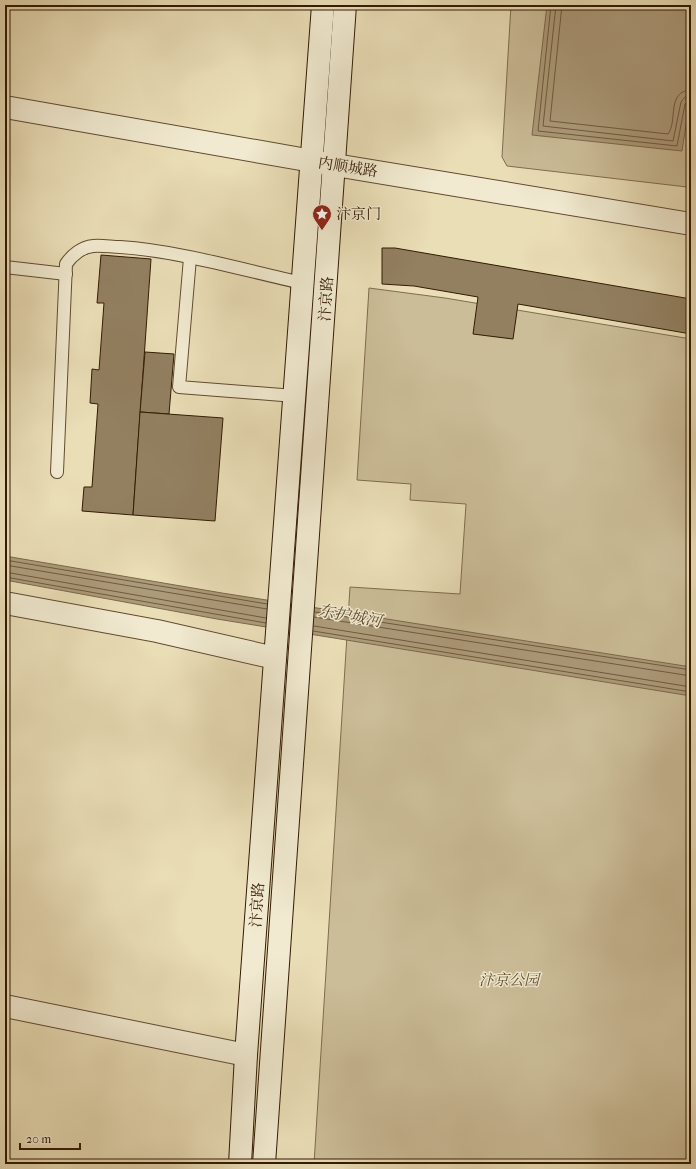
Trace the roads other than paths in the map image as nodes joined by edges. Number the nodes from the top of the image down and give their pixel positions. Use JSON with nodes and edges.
{"nodes":[{"id":1,"x":323,"y":5,"type":"edge"},
{"id":2,"x":346,"y":5,"type":"edge"},
{"id":3,"x":5,"y":107,"type":"edge"},
{"id":4,"x":311,"y":161,"type":"junction"},
{"id":5,"x":335,"y":165,"type":"junction"},
{"id":6,"x":691,"y":224,"type":"edge"},
{"id":7,"x":190,"y":258,"type":"junction"},
{"id":8,"x":5,"y":266,"type":"edge"},
{"id":9,"x":66,"y":274,"type":"junction"},
{"id":10,"x":302,"y":283,"type":"junction"},
{"id":11,"x":295,"y":396,"type":"junction"},
{"id":12,"x":56,"y":472,"type":"dead end"},
{"id":13,"x":5,"y":603,"type":"edge"},
{"id":14,"x":276,"y":653,"type":"junction"},
{"id":15,"x":5,"y":1006,"type":"edge"},
{"id":16,"x":246,"y":1055,"type":"junction"},
{"id":17,"x":240,"y":1164,"type":"edge"},
{"id":18,"x":264,"y":1164,"type":"edge"}],
"edges":[{"from":1,"to":4,"type":"main road","name":"汴京路"},
{"from":2,"to":5,"type":"main road","name":"汴京路"},
{"from":3,"to":4,"type":"main road","name":"内顺城路"},
{"from":4,"to":5,"type":"main road","name":"内顺城路"},
{"from":4,"to":10,"type":"main road","name":"汴京路"},
{"from":5,"to":6,"type":"main road","name":"内顺城路"},
{"from":5,"to":18,"type":"main road","name":"汴京路"},
{"from":7,"to":9,"type":"lane"},
{"from":7,"to":10,"type":"lane"},
{"from":7,"to":11,"type":"lane"},
{"from":8,"to":9,"type":"lane"},
{"from":9,"to":12,"type":"lane"},
{"from":10,"to":11,"type":"main road","name":"汴京路"},
{"from":11,"to":14,"type":"main road","name":"汴京路"},
{"from":13,"to":14,"type":"main road"},
{"from":14,"to":16,"type":"main road","name":"汴京路"},
{"from":15,"to":16,"type":"main road"},
{"from":16,"to":17,"type":"main road","name":"汴京路"}]}
